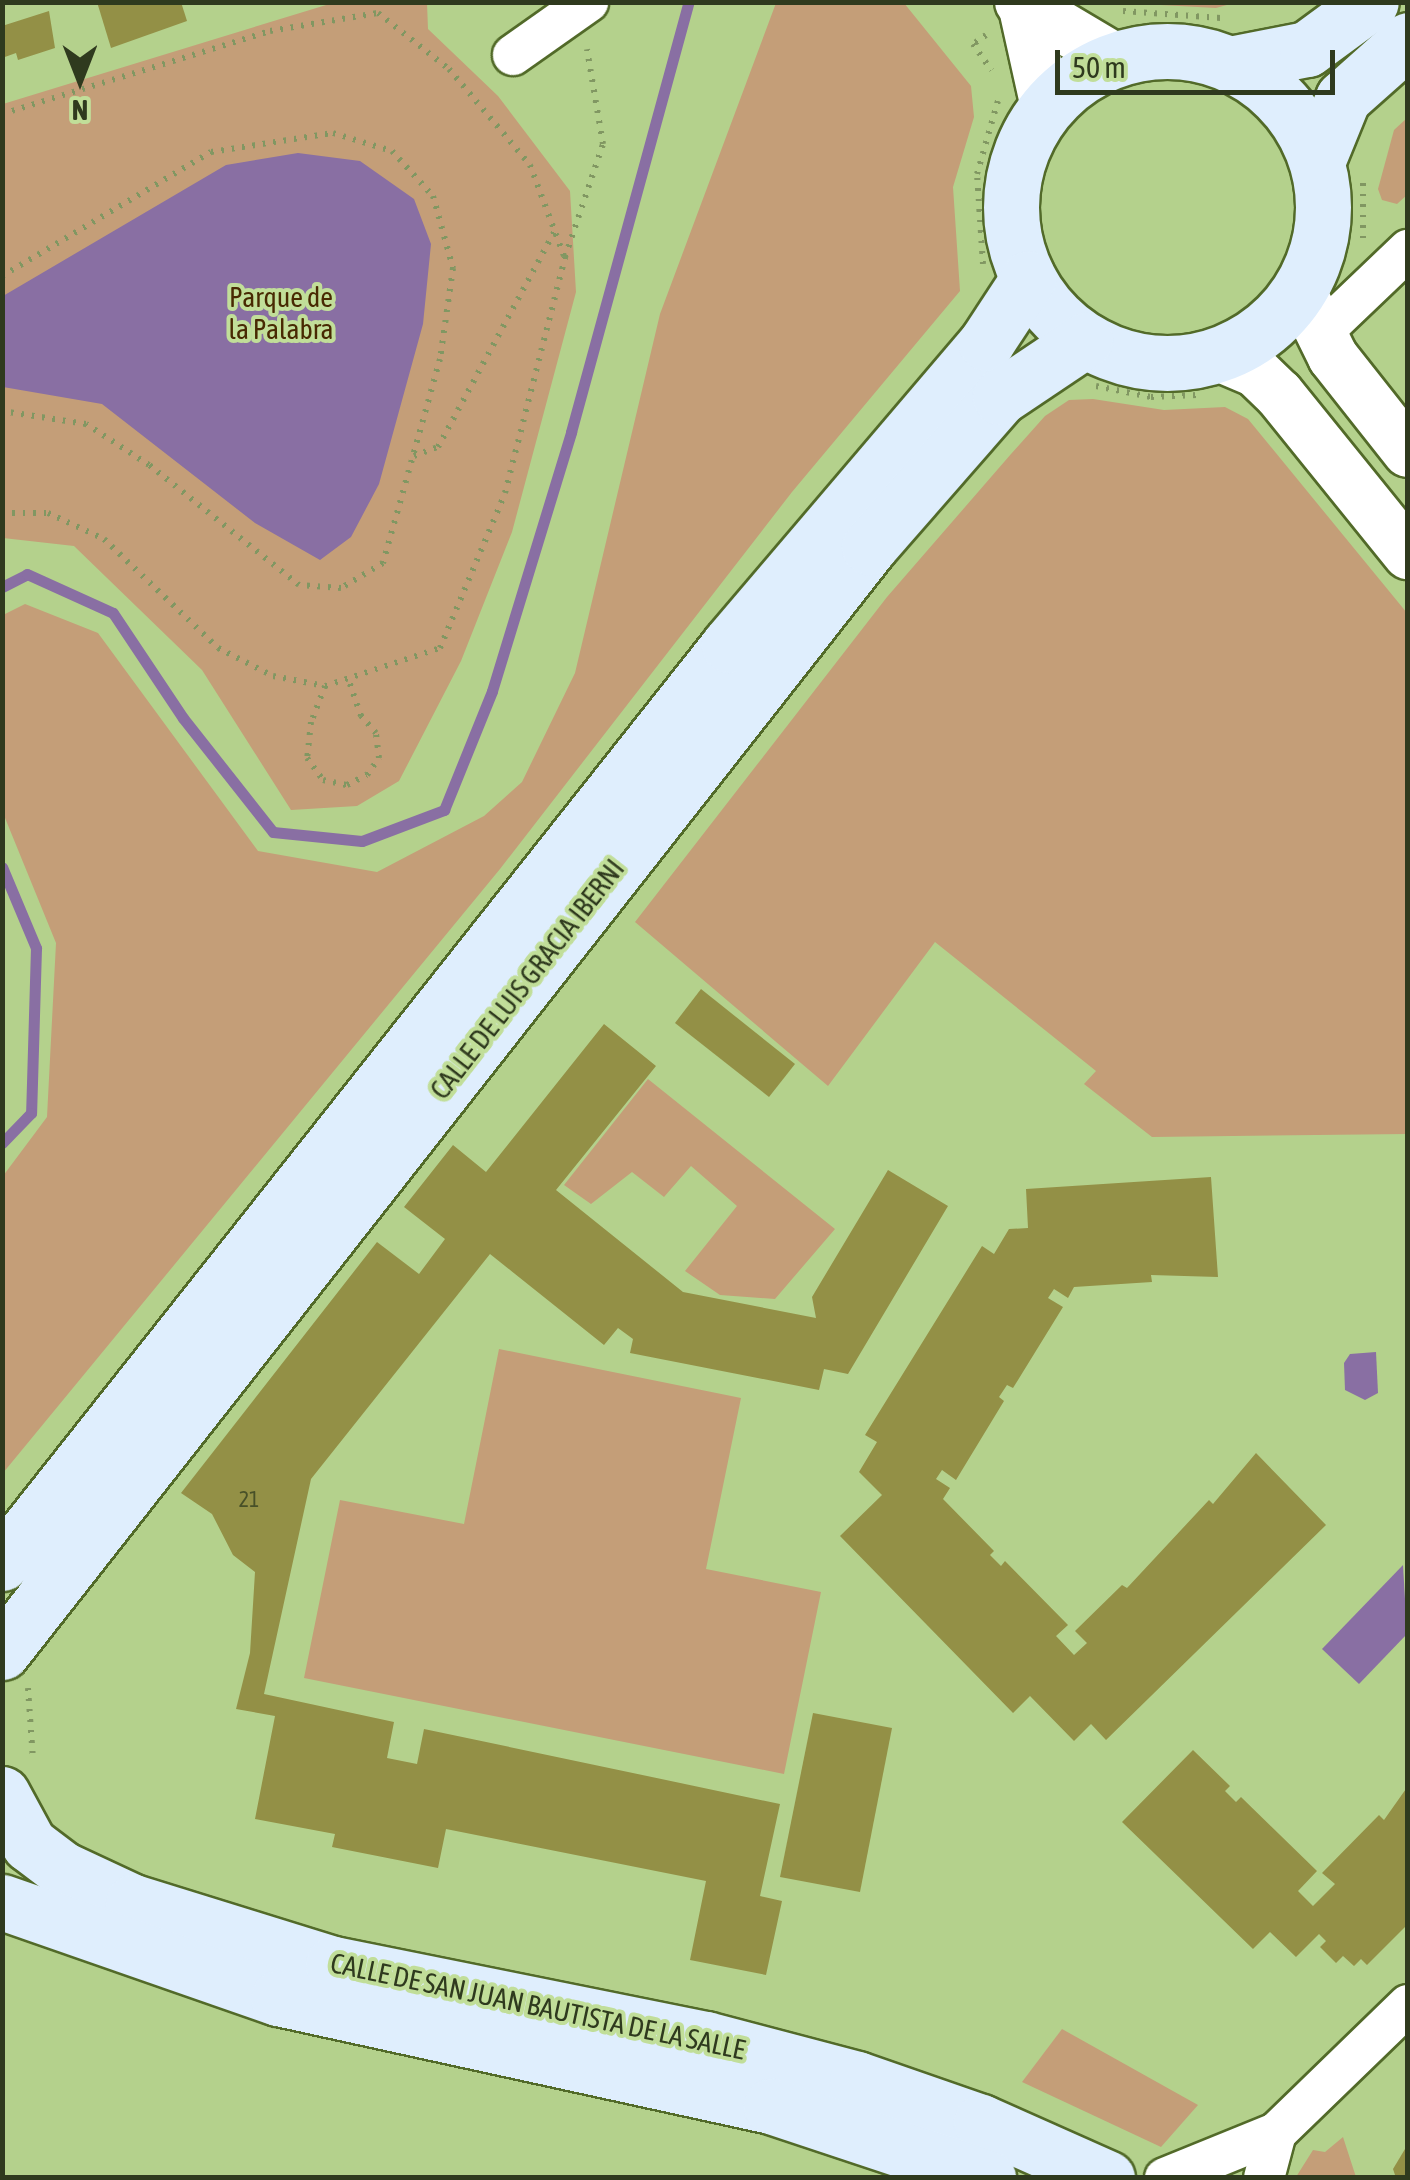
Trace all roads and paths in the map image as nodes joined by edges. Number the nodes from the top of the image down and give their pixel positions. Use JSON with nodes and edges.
{"nodes":[{"id":1,"x":1371,"y":2,"type":"edge"},
{"id":2,"x":584,"y":5,"type":"edge"},
{"id":3,"x":1022,"y":5,"type":"edge"},
{"id":4,"x":1115,"y":34,"type":"junction"},
{"id":5,"x":1408,"y":40,"type":"edge"},
{"id":6,"x":1229,"y":41,"type":"junction"},
{"id":7,"x":513,"y":55,"type":"dead end"},
{"id":8,"x":994,"y":73,"type":"dead end"},
{"id":9,"x":1023,"y":100,"type":"junction"},
{"id":10,"x":2,"y":114,"type":"edge"},
{"id":11,"x":1317,"y":162,"type":"junction"},
{"id":12,"x":554,"y":230,"type":"junction"},
{"id":13,"x":1408,"y":250,"type":"edge"},
{"id":14,"x":565,"y":258,"type":"junction"},
{"id":15,"x":2,"y":276,"type":"edge"},
{"id":16,"x":1006,"y":279,"type":"junction"},
{"id":17,"x":1310,"y":312,"type":"junction"},
{"id":18,"x":1086,"y":340,"type":"junction"},
{"id":19,"x":1216,"y":356,"type":"junction"},
{"id":20,"x":2,"y":411,"type":"edge"},
{"id":21,"x":1408,"y":452,"type":"edge"},
{"id":22,"x":412,"y":456,"type":"junction"},
{"id":23,"x":2,"y":513,"type":"edge"},
{"id":24,"x":1408,"y":554,"type":"edge"},
{"id":25,"x":349,"y":681,"type":"junction"},
{"id":26,"x":326,"y":686,"type":"junction"},
{"id":27,"x":2,"y":1563,"type":"edge"},
{"id":28,"x":2,"y":1652,"type":"edge"},
{"id":29,"x":2,"y":1794,"type":"edge"},
{"id":30,"x":2,"y":1902,"type":"edge"},
{"id":31,"x":1408,"y":2005,"type":"edge"},
{"id":32,"x":1276,"y":2134,"type":"junction"},
{"id":33,"x":988,"y":2178,"type":"edge"},
{"id":34,"x":1107,"y":2178,"type":"edge"},
{"id":35,"x":1165,"y":2178,"type":"edge"},
{"id":36,"x":1264,"y":2178,"type":"edge"}],
"edges":[{"from":1,"to":6,"type":"main road"},
{"from":2,"to":7,"type":"street"},
{"from":2,"to":14,"type":"path"},
{"from":3,"to":4,"type":"street"},
{"from":3,"to":8,"type":"path"},
{"from":3,"to":9,"type":"street"},
{"from":4,"to":6,"type":"path"},
{"from":4,"to":6,"type":"main road"},
{"from":4,"to":9,"type":"main road"},
{"from":5,"to":11,"type":"main road"},
{"from":6,"to":11,"type":"main road"},
{"from":9,"to":16,"type":"main road"},
{"from":9,"to":16,"type":"path"},
{"from":10,"to":12,"type":"path"},
{"from":11,"to":17,"type":"main road"},
{"from":12,"to":14,"type":"path"},
{"from":12,"to":22,"type":"path"},
{"from":13,"to":17,"type":"street"},
{"from":14,"to":25,"type":"path"},
{"from":15,"to":22,"type":"path"},
{"from":16,"to":18,"type":"main road"},
{"from":16,"to":27,"type":"main road","name":"CALLE DE LUIS GRACIA IBERNI"},
{"from":17,"to":19,"type":"main road"},
{"from":17,"to":21,"type":"street"},
{"from":18,"to":19,"type":"main road"},
{"from":18,"to":28,"type":"main road","name":"CALLE DE LUIS GRACIA IBERNI"},
{"from":19,"to":24,"type":"street"},
{"from":20,"to":22,"type":"path"},
{"from":23,"to":26,"type":"path"},
{"from":25,"to":26,"type":"path"},
{"from":25,"to":26,"type":"path"},
{"from":29,"to":34,"type":"main road","name":"CALLE DE SAN JUAN BAUTISTA DE LA SALLE"},
{"from":30,"to":33,"type":"main road","name":"CALLE DE SAN JUAN BAUTISTA DE LA SALLE"},
{"from":31,"to":32,"type":"street"},
{"from":32,"to":35,"type":"street"},
{"from":32,"to":36,"type":"street"}]}
